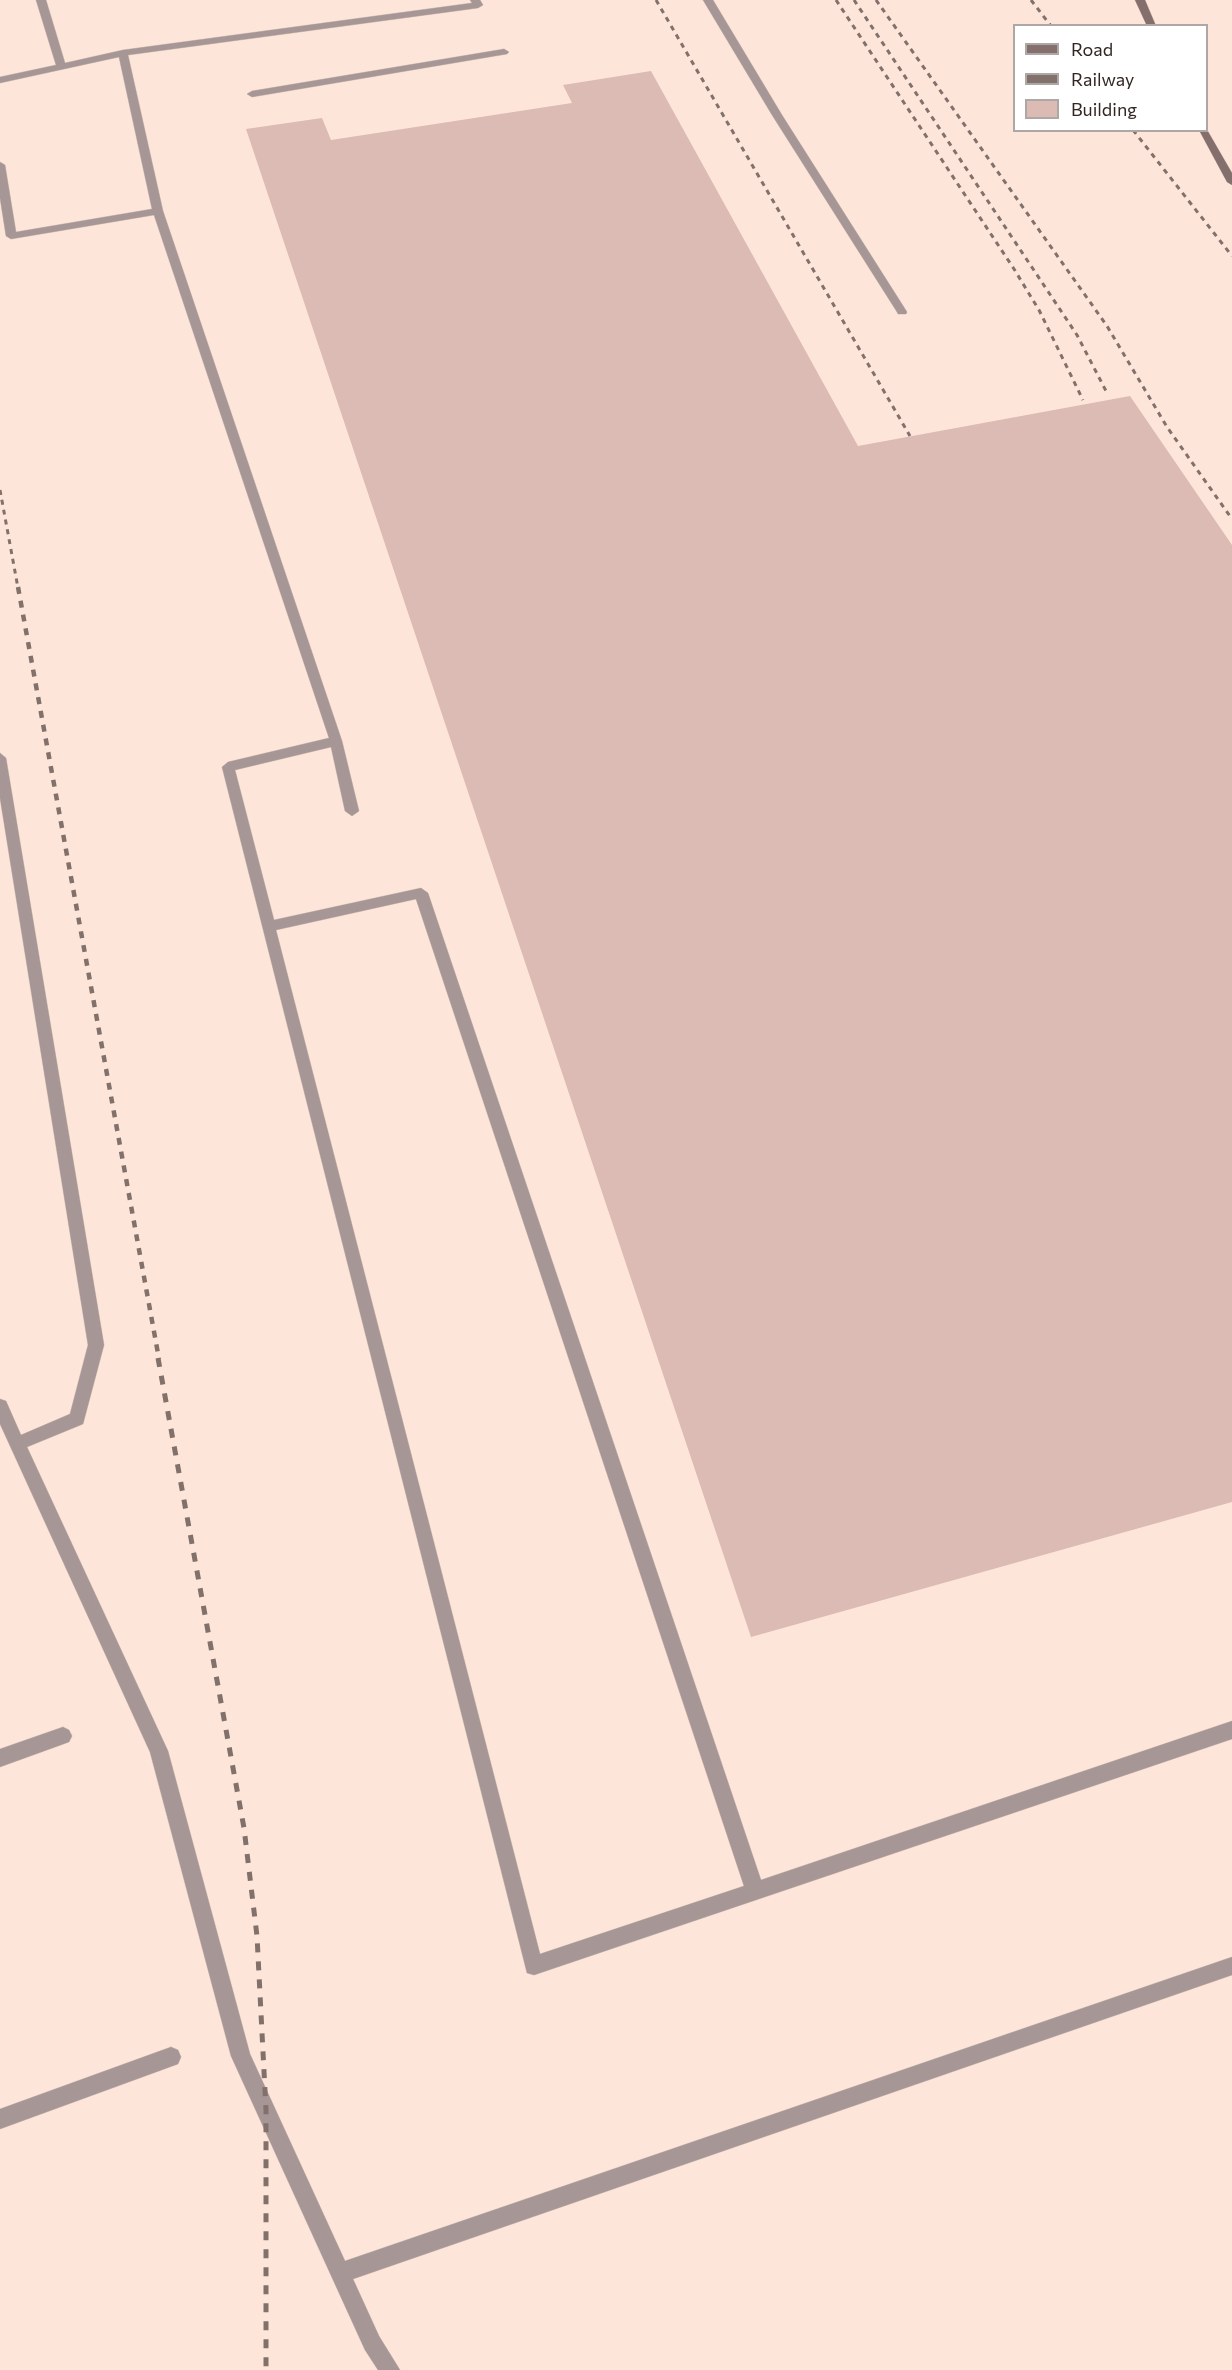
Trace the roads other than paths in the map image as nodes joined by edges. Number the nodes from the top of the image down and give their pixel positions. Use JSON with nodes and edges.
{"nodes":[{"id":1,"x":41,"y":0,"type":"edge"},
{"id":2,"x":475,"y":0,"type":"edge"},
{"id":3,"x":708,"y":0,"type":"edge"},
{"id":4,"x":1140,"y":0,"type":"edge"},
{"id":5,"x":1151,"y":24,"type":"edge"},
{"id":6,"x":504,"y":52,"type":"dead end"},
{"id":7,"x":123,"y":53,"type":"junction"},
{"id":8,"x":61,"y":67,"type":"junction"},
{"id":9,"x":0,"y":80,"type":"edge"},
{"id":10,"x":252,"y":94,"type":"dead end"},
{"id":11,"x":1205,"y":132,"type":"edge"},
{"id":12,"x":0,"y":165,"type":"edge"},
{"id":13,"x":1232,"y":182,"type":"edge"},
{"id":14,"x":158,"y":211,"type":"junction"},
{"id":15,"x":902,"y":312,"type":"dead end"},
{"id":16,"x":336,"y":741,"type":"junction"},
{"id":17,"x":0,"y":758,"type":"edge"},
{"id":18,"x":352,"y":811,"type":"dead end"},
{"id":19,"x":269,"y":927,"type":"junction"},
{"id":20,"x":0,"y":1406,"type":"edge"},
{"id":21,"x":17,"y":1444,"type":"junction"},
{"id":22,"x":1232,"y":1730,"type":"edge"},
{"id":23,"x":63,"y":1736,"type":"dead end"},
{"id":24,"x":0,"y":1758,"type":"edge"},
{"id":25,"x":755,"y":1891,"type":"junction"},
{"id":26,"x":1232,"y":1966,"type":"edge"},
{"id":27,"x":171,"y":2057,"type":"dead end"},
{"id":28,"x":0,"y":2119,"type":"edge"},
{"id":29,"x":340,"y":2272,"type":"junction"},
{"id":30,"x":390,"y":2370,"type":"edge"}],
"edges":[{"from":1,"to":8,"type":"lane"},
{"from":2,"to":7,"type":"lane"},
{"from":3,"to":15,"type":"lane"},
{"from":4,"to":5,"type":"street"},
{"from":6,"to":10,"type":"lane"},
{"from":7,"to":8,"type":"lane"},
{"from":7,"to":14,"type":"lane"},
{"from":8,"to":9,"type":"lane"},
{"from":11,"to":13,"type":"street"},
{"from":12,"to":14,"type":"lane"},
{"from":14,"to":16,"type":"lane"},
{"from":16,"to":18,"type":"lane"},
{"from":16,"to":19,"type":"lane"},
{"from":17,"to":21,"type":"lane"},
{"from":19,"to":25,"type":"lane"},
{"from":19,"to":25,"type":"lane"},
{"from":20,"to":21,"type":"lane"},
{"from":21,"to":29,"type":"lane"},
{"from":22,"to":25,"type":"lane"},
{"from":23,"to":24,"type":"lane"},
{"from":26,"to":29,"type":"lane"},
{"from":27,"to":28,"type":"lane"},
{"from":29,"to":30,"type":"lane"}]}
